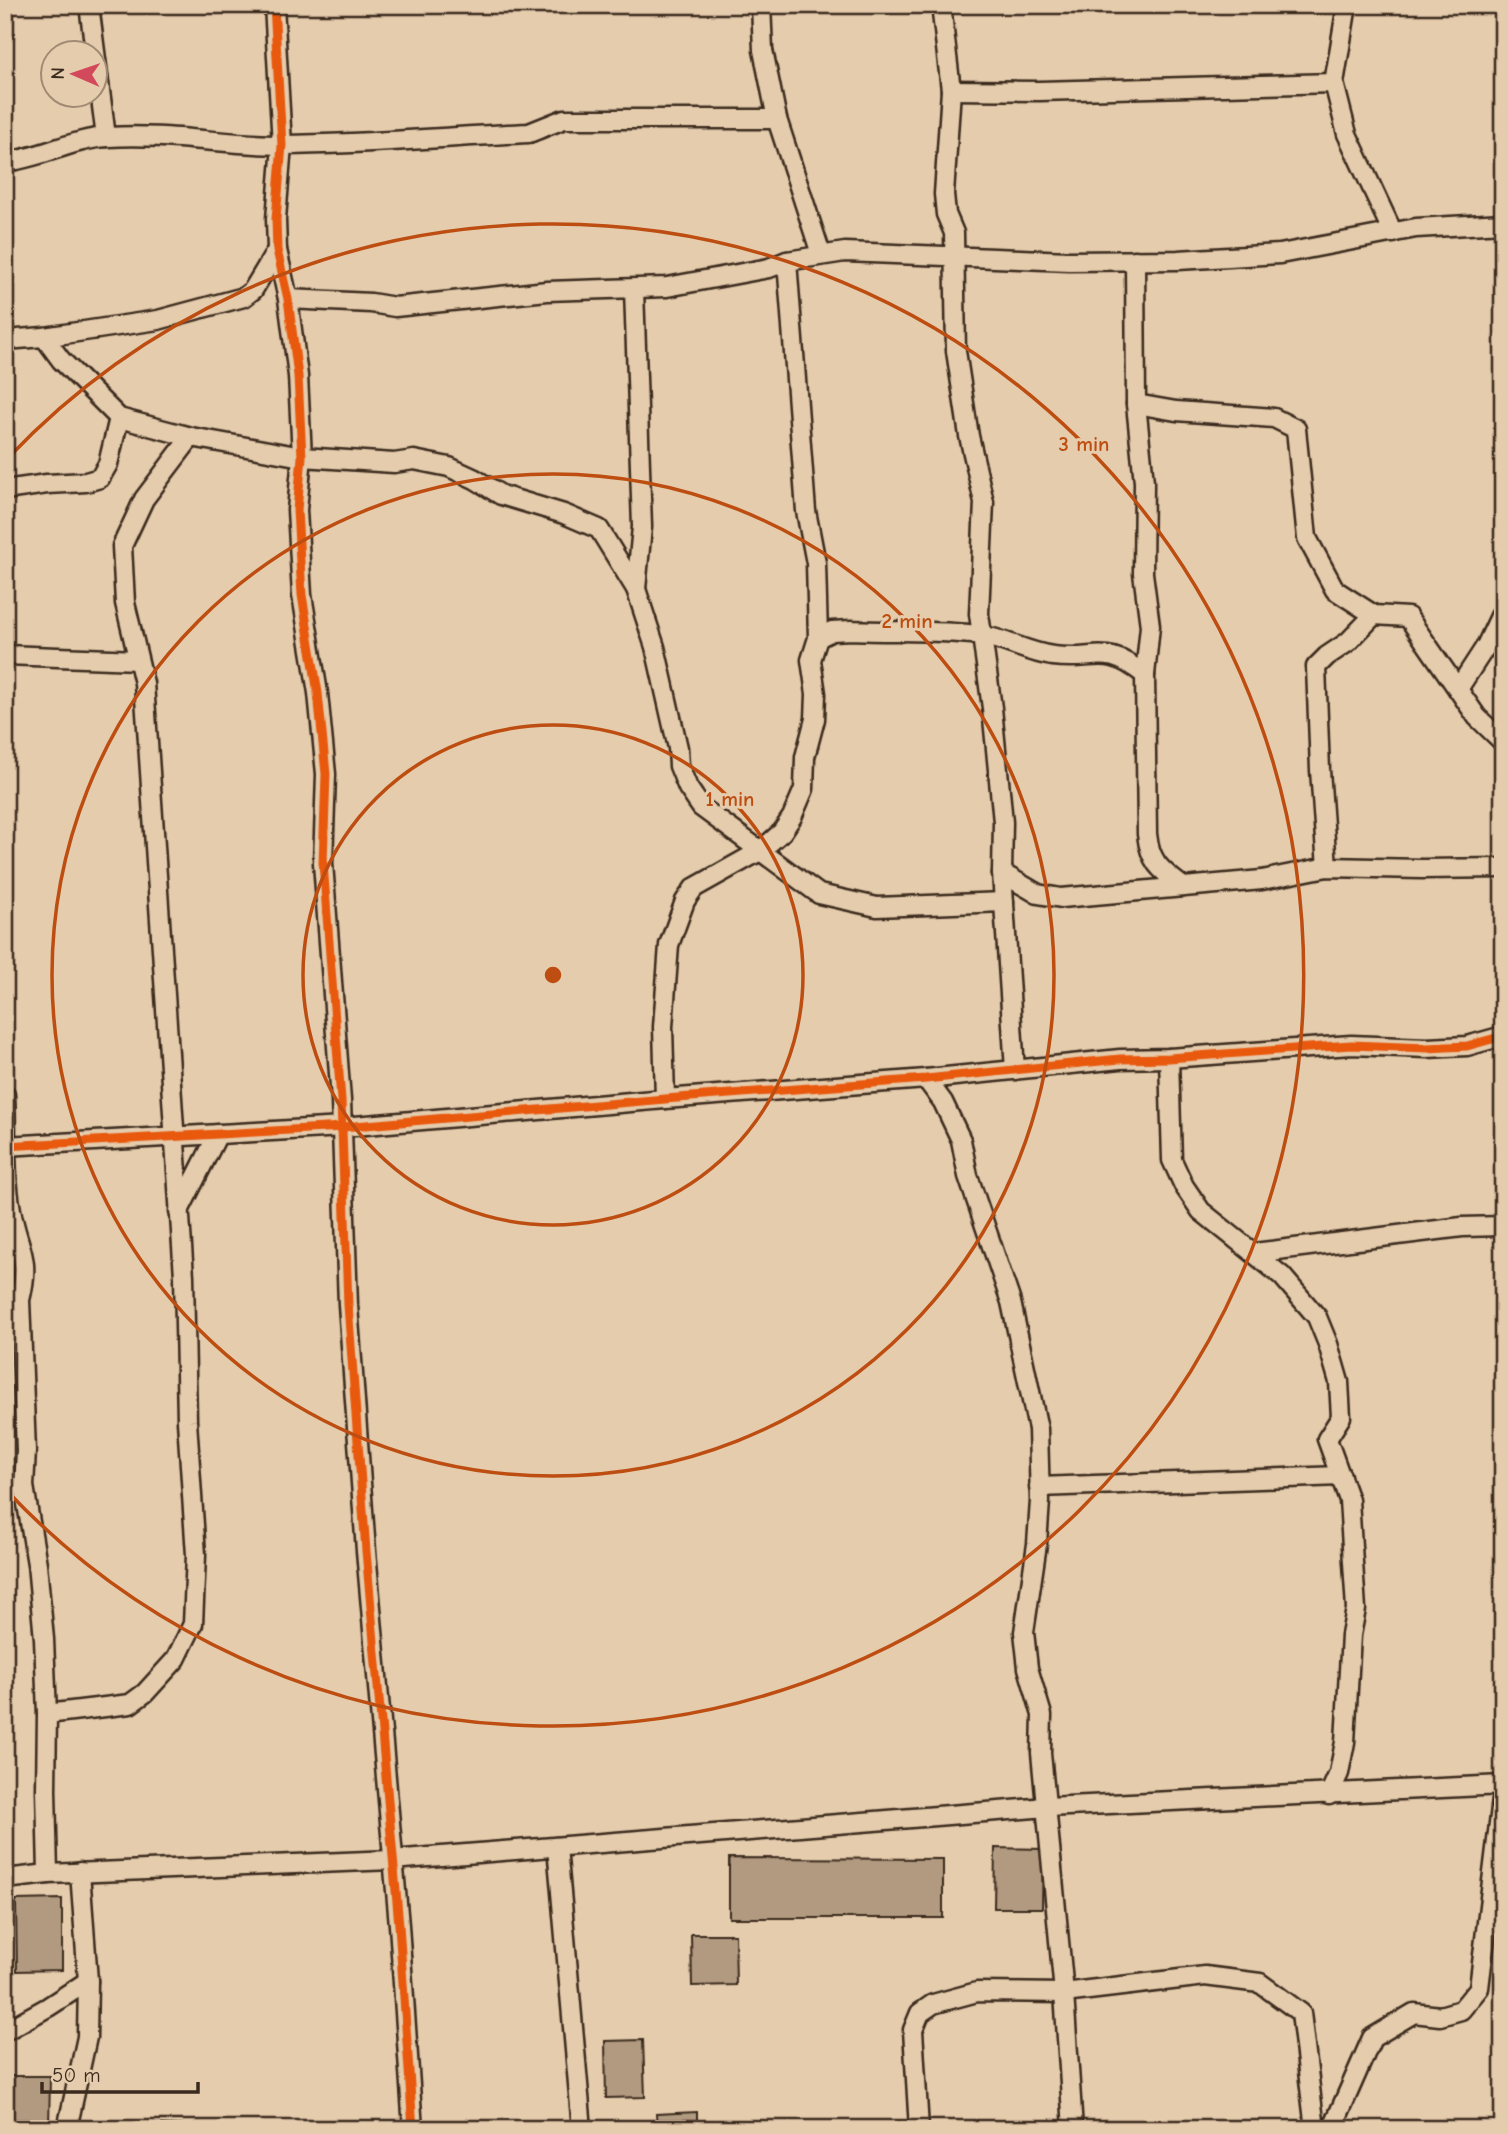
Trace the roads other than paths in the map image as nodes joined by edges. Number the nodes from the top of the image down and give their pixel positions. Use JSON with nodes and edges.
{"nodes":[{"id":1,"x":89,"y":5,"type":"edge"},
{"id":2,"x":274,"y":5,"type":"edge"},
{"id":3,"x":761,"y":5,"type":"edge"},
{"id":4,"x":941,"y":5,"type":"edge"},
{"id":5,"x":1347,"y":5,"type":"edge"},
{"id":6,"x":1334,"y":83,"type":"junction"},
{"id":7,"x":951,"y":90,"type":"junction"},
{"id":8,"x":777,"y":119,"type":"junction"},
{"id":9,"x":106,"y":137,"type":"junction"},
{"id":10,"x":282,"y":145,"type":"junction"},
{"id":11,"x":5,"y":162,"type":"edge"},
{"id":12,"x":1503,"y":223,"type":"edge"},
{"id":13,"x":1392,"y":233,"type":"junction"},
{"id":14,"x":277,"y":250,"type":"junction"},
{"id":15,"x":821,"y":254,"type":"junction"},
{"id":16,"x":954,"y":257,"type":"junction"},
{"id":17,"x":787,"y":261,"type":"junction"},
{"id":18,"x":1135,"y":261,"type":"junction"},
{"id":19,"x":634,"y":289,"type":"junction"},
{"id":20,"x":288,"y":299,"type":"junction"},
{"id":21,"x":44,"y":337,"type":"junction"},
{"id":22,"x":5,"y":340,"type":"edge"},
{"id":23,"x":1136,"y":404,"type":"junction"},
{"id":24,"x":119,"y":418,"type":"junction"},
{"id":25,"x":191,"y":437,"type":"junction"},
{"id":26,"x":302,"y":457,"type":"junction"},
{"id":27,"x":5,"y":490,"type":"edge"},
{"id":28,"x":636,"y":589,"type":"junction"},
{"id":29,"x":1503,"y":610,"type":"edge"},
{"id":30,"x":1374,"y":615,"type":"junction"},
{"id":31,"x":982,"y":636,"type":"junction"},
{"id":32,"x":818,"y":638,"type":"junction"},
{"id":33,"x":5,"y":655,"type":"edge"},
{"id":34,"x":138,"y":660,"type":"junction"},
{"id":35,"x":1145,"y":675,"type":"junction"},
{"id":36,"x":1458,"y":689,"type":"junction"},
{"id":37,"x":1503,"y":742,"type":"edge"},
{"id":38,"x":760,"y":851,"type":"junction"},
{"id":39,"x":1327,"y":867,"type":"junction"},
{"id":40,"x":1503,"y":868,"type":"edge"},
{"id":41,"x":1002,"y":873,"type":"junction"},
{"id":42,"x":1183,"y":887,"type":"junction"},
{"id":43,"x":1004,"y":902,"type":"junction"},
{"id":44,"x":1503,"y":1037,"type":"edge"},
{"id":45,"x":1169,"y":1058,"type":"junction"},
{"id":46,"x":1015,"y":1070,"type":"junction"},
{"id":47,"x":926,"y":1079,"type":"junction"},
{"id":48,"x":5,"y":1095,"type":"edge"},
{"id":49,"x":665,"y":1098,"type":"junction"},
{"id":50,"x":343,"y":1127,"type":"junction"},
{"id":51,"x":218,"y":1134,"type":"junction"},
{"id":52,"x":174,"y":1137,"type":"junction"},
{"id":53,"x":5,"y":1146,"type":"edge"},
{"id":54,"x":179,"y":1211,"type":"junction"},
{"id":55,"x":1503,"y":1226,"type":"edge"},
{"id":56,"x":1254,"y":1253,"type":"junction"},
{"id":57,"x":1341,"y":1476,"type":"junction"},
{"id":58,"x":1039,"y":1487,"type":"junction"},
{"id":59,"x":47,"y":1714,"type":"junction"},
{"id":60,"x":1503,"y":1785,"type":"edge"},
{"id":61,"x":1503,"y":1791,"type":"edge"},
{"id":62,"x":1329,"y":1795,"type":"junction"},
{"id":63,"x":1047,"y":1807,"type":"junction"},
{"id":64,"x":557,"y":1847,"type":"junction"},
{"id":65,"x":393,"y":1860,"type":"junction"},
{"id":66,"x":80,"y":1872,"type":"junction"},
{"id":67,"x":48,"y":1874,"type":"junction"},
{"id":68,"x":5,"y":1880,"type":"edge"},
{"id":69,"x":88,"y":1981,"type":"junction"},
{"id":70,"x":1064,"y":1993,"type":"junction"},
{"id":71,"x":5,"y":2031,"type":"edge"},
{"id":72,"x":67,"y":2129,"type":"edge"},
{"id":73,"x":413,"y":2129,"type":"edge"},
{"id":74,"x":582,"y":2129,"type":"edge"},
{"id":75,"x":919,"y":2129,"type":"edge"},
{"id":76,"x":1073,"y":2129,"type":"edge"},
{"id":77,"x":1315,"y":2129,"type":"edge"},
{"id":78,"x":1332,"y":2129,"type":"edge"}],
"edges":[{"from":1,"to":9,"type":"street"},
{"from":2,"to":10,"type":"street"},
{"from":3,"to":8,"type":"street"},
{"from":4,"to":7,"type":"street"},
{"from":5,"to":6,"type":"street"},
{"from":6,"to":7,"type":"street"},
{"from":6,"to":13,"type":"street"},
{"from":7,"to":16,"type":"street"},
{"from":8,"to":10,"type":"street"},
{"from":8,"to":15,"type":"street"},
{"from":9,"to":10,"type":"street"},
{"from":9,"to":11,"type":"street"},
{"from":10,"to":14,"type":"street"},
{"from":12,"to":13,"type":"street"},
{"from":13,"to":18,"type":"street"},
{"from":14,"to":20,"type":"street"},
{"from":14,"to":21,"type":"street"},
{"from":15,"to":16,"type":"street"},
{"from":15,"to":17,"type":"street"},
{"from":16,"to":18,"type":"street"},
{"from":16,"to":31,"type":"street"},
{"from":17,"to":19,"type":"street"},
{"from":17,"to":32,"type":"street"},
{"from":18,"to":23,"type":"street"},
{"from":19,"to":20,"type":"street"},
{"from":19,"to":28,"type":"street"},
{"from":20,"to":26,"type":"street"},
{"from":21,"to":22,"type":"street"},
{"from":21,"to":24,"type":"street"},
{"from":23,"to":30,"type":"street"},
{"from":23,"to":35,"type":"street"},
{"from":24,"to":25,"type":"street"},
{"from":24,"to":27,"type":"street"},
{"from":25,"to":26,"type":"street"},
{"from":25,"to":34,"type":"street"},
{"from":26,"to":28,"type":"street"},
{"from":26,"to":50,"type":"street"},
{"from":28,"to":38,"type":"street"},
{"from":29,"to":36,"type":"street"},
{"from":30,"to":36,"type":"street"},
{"from":30,"to":39,"type":"street"},
{"from":31,"to":32,"type":"street"},
{"from":31,"to":35,"type":"street"},
{"from":31,"to":41,"type":"street"},
{"from":32,"to":38,"type":"street"},
{"from":33,"to":34,"type":"street"},
{"from":34,"to":52,"type":"street"},
{"from":35,"to":42,"type":"street"},
{"from":36,"to":37,"type":"street"},
{"from":38,"to":43,"type":"street"},
{"from":38,"to":49,"type":"street"},
{"from":39,"to":40,"type":"street"},
{"from":39,"to":42,"type":"street"},
{"from":41,"to":42,"type":"street"},
{"from":41,"to":43,"type":"street"},
{"from":43,"to":46,"type":"street"},
{"from":44,"to":45,"type":"street"},
{"from":45,"to":46,"type":"street"},
{"from":45,"to":56,"type":"street"},
{"from":46,"to":47,"type":"street"},
{"from":47,"to":49,"type":"street"},
{"from":47,"to":58,"type":"street"},
{"from":48,"to":53,"type":"street"},
{"from":49,"to":50,"type":"street"},
{"from":50,"to":51,"type":"street"},
{"from":50,"to":65,"type":"street"},
{"from":51,"to":52,"type":"street"},
{"from":51,"to":54,"type":"street"},
{"from":52,"to":53,"type":"street"},
{"from":52,"to":54,"type":"street"},
{"from":53,"to":59,"type":"street"},
{"from":54,"to":59,"type":"street"},
{"from":55,"to":56,"type":"street"},
{"from":56,"to":57,"type":"street"},
{"from":57,"to":58,"type":"street"},
{"from":57,"to":62,"type":"street"},
{"from":58,"to":63,"type":"street"},
{"from":59,"to":67,"type":"street"},
{"from":60,"to":62,"type":"street"},
{"from":61,"to":78,"type":"street"},
{"from":62,"to":63,"type":"street"},
{"from":63,"to":64,"type":"street"},
{"from":63,"to":70,"type":"street"},
{"from":64,"to":65,"type":"street"},
{"from":64,"to":74,"type":"street"},
{"from":65,"to":66,"type":"street"},
{"from":65,"to":73,"type":"street"},
{"from":66,"to":67,"type":"street"},
{"from":66,"to":69,"type":"street"},
{"from":67,"to":68,"type":"street"},
{"from":69,"to":71,"type":"street"},
{"from":69,"to":72,"type":"street"},
{"from":70,"to":75,"type":"street"},
{"from":70,"to":76,"type":"street"},
{"from":70,"to":77,"type":"street"}]}
